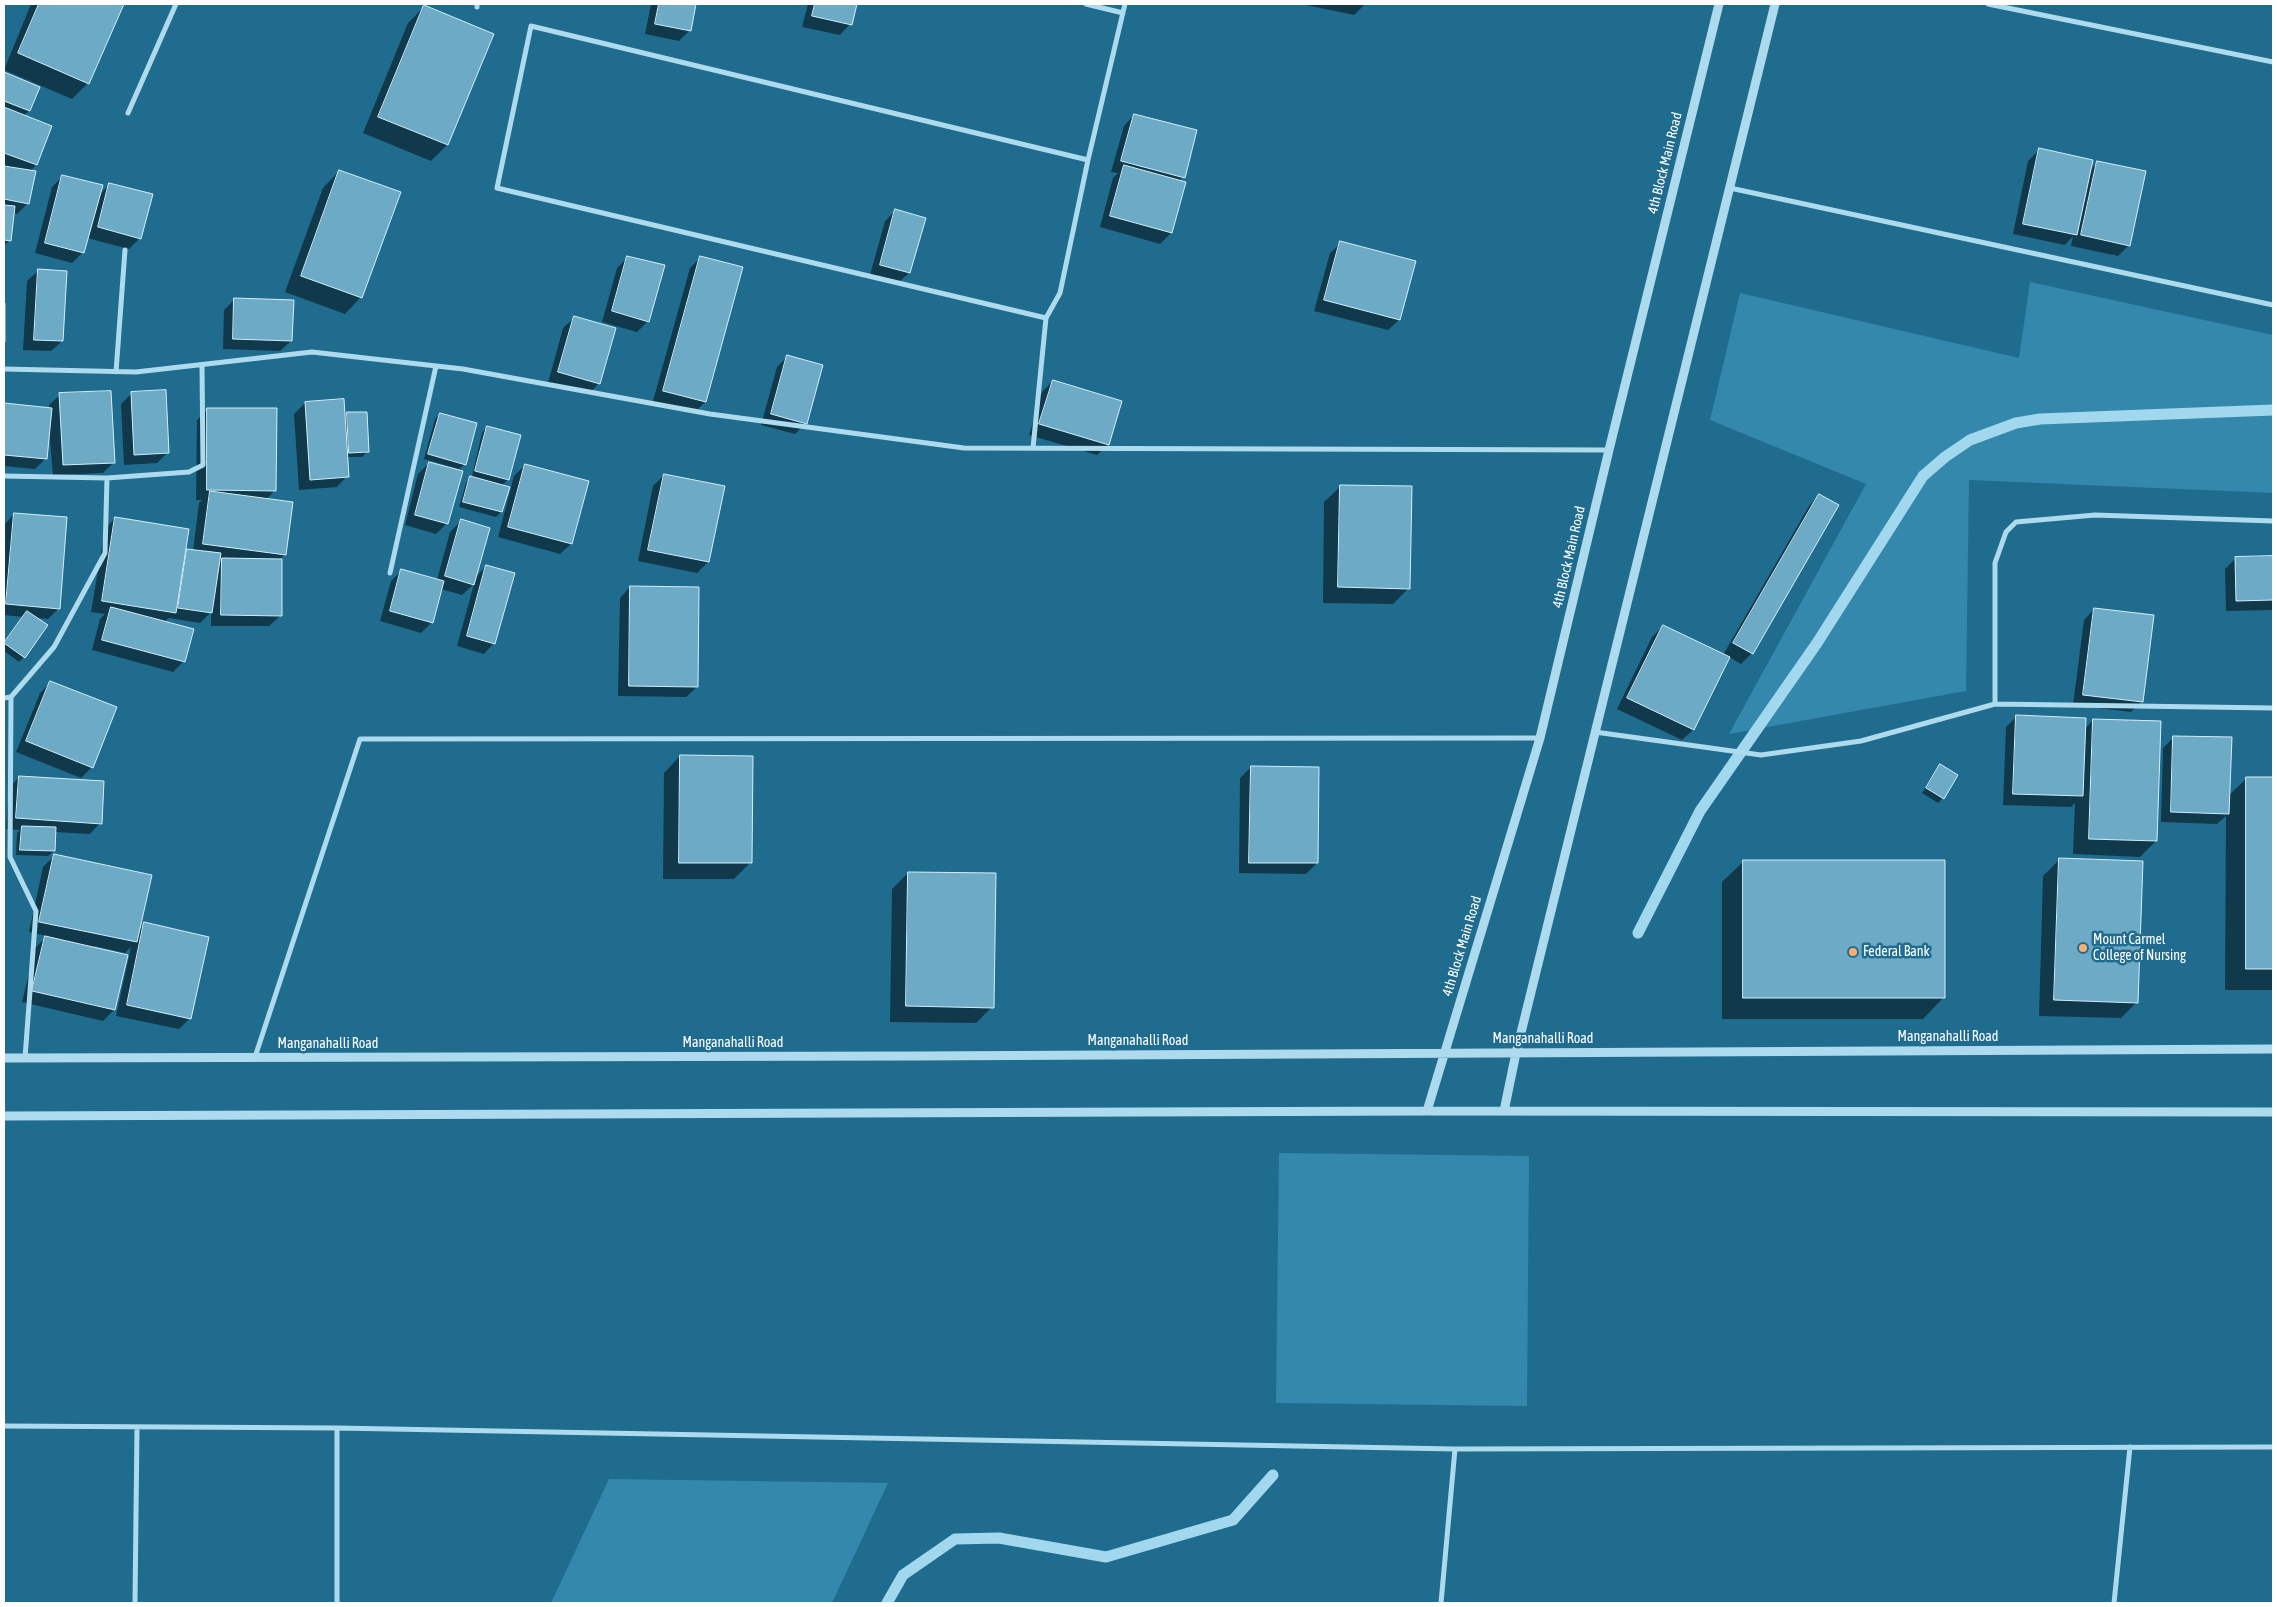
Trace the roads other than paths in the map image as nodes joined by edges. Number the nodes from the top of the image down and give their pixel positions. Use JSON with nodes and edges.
{"nodes":[{"id":1,"x":176,"y":4,"type":"edge"},
{"id":2,"x":1086,"y":4,"type":"edge"},
{"id":3,"x":1125,"y":4,"type":"edge"},
{"id":4,"x":1719,"y":4,"type":"edge"},
{"id":5,"x":1775,"y":4,"type":"edge"},
{"id":6,"x":1988,"y":4,"type":"edge"},
{"id":7,"x":1123,"y":13,"type":"junction"},
{"id":8,"x":2273,"y":62,"type":"edge"},
{"id":9,"x":128,"y":113,"type":"dead end"},
{"id":10,"x":1088,"y":160,"type":"junction"},
{"id":11,"x":1730,"y":188,"type":"junction"},
{"id":12,"x":125,"y":250,"type":"dead end"},
{"id":13,"x":2273,"y":305,"type":"edge"},
{"id":14,"x":1046,"y":318,"type":"junction"},
{"id":15,"x":202,"y":365,"type":"junction"},
{"id":16,"x":436,"y":366,"type":"junction"},
{"id":17,"x":4,"y":369,"type":"edge"},
{"id":18,"x":116,"y":372,"type":"junction"},
{"id":19,"x":1033,"y":448,"type":"junction"},
{"id":20,"x":1608,"y":450,"type":"junction"},
{"id":21,"x":4,"y":476,"type":"edge"},
{"id":22,"x":107,"y":478,"type":"junction"},
{"id":23,"x":2273,"y":521,"type":"edge"},
{"id":24,"x":390,"y":573,"type":"dead end"},
{"id":25,"x":11,"y":697,"type":"junction"},
{"id":26,"x":4,"y":698,"type":"edge"},
{"id":27,"x":1995,"y":704,"type":"junction"},
{"id":28,"x":2273,"y":708,"type":"edge"},
{"id":29,"x":1595,"y":732,"type":"junction"},
{"id":30,"x":1540,"y":738,"type":"junction"},
{"id":31,"x":2273,"y":1049,"type":"edge"},
{"id":32,"x":1516,"y":1053,"type":"junction"},
{"id":33,"x":1443,"y":1054,"type":"junction"},
{"id":34,"x":255,"y":1057,"type":"junction"},
{"id":35,"x":4,"y":1058,"type":"edge"},
{"id":36,"x":25,"y":1058,"type":"junction"},
{"id":37,"x":1427,"y":1111,"type":"junction"},
{"id":38,"x":1504,"y":1111,"type":"junction"},
{"id":39,"x":2273,"y":1112,"type":"edge"},
{"id":40,"x":4,"y":1116,"type":"edge"},
{"id":41,"x":4,"y":1426,"type":"edge"},
{"id":42,"x":137,"y":1427,"type":"junction"},
{"id":43,"x":337,"y":1428,"type":"junction"},
{"id":44,"x":2130,"y":1447,"type":"junction"},
{"id":45,"x":2273,"y":1447,"type":"edge"},
{"id":46,"x":1456,"y":1449,"type":"junction"},
{"id":47,"x":135,"y":1603,"type":"edge"},
{"id":48,"x":336,"y":1603,"type":"edge"},
{"id":49,"x":1442,"y":1603,"type":"edge"},
{"id":50,"x":2114,"y":1603,"type":"edge"}],
"edges":[{"from":1,"to":9,"type":"street"},
{"from":2,"to":7,"type":"street"},
{"from":3,"to":7,"type":"street"},
{"from":4,"to":20,"type":"street","name":"4th Block Main Road"},
{"from":5,"to":11,"type":"street"},
{"from":6,"to":8,"type":"street"},
{"from":7,"to":10,"type":"street"},
{"from":10,"to":14,"type":"street"},
{"from":10,"to":14,"type":"street"},
{"from":11,"to":13,"type":"street"},
{"from":11,"to":29,"type":"street"},
{"from":12,"to":18,"type":"street"},
{"from":14,"to":19,"type":"street"},
{"from":15,"to":16,"type":"street"},
{"from":15,"to":18,"type":"street"},
{"from":15,"to":22,"type":"street"},
{"from":16,"to":19,"type":"street"},
{"from":16,"to":24,"type":"street"},
{"from":17,"to":18,"type":"street"},
{"from":19,"to":20,"type":"street"},
{"from":20,"to":30,"type":"street","name":"4th Block Main Road"},
{"from":21,"to":22,"type":"street"},
{"from":22,"to":25,"type":"street"},
{"from":23,"to":27,"type":"street"},
{"from":25,"to":26,"type":"street"},
{"from":25,"to":36,"type":"street"},
{"from":27,"to":28,"type":"street"},
{"from":27,"to":29,"type":"street"},
{"from":29,"to":32,"type":"street"},
{"from":30,"to":33,"type":"street","name":"4th Block Main Road"},
{"from":30,"to":34,"type":"street"},
{"from":31,"to":32,"type":"street","name":"Manganahalli Road"},
{"from":32,"to":33,"type":"street","name":"Manganahalli Road"},
{"from":32,"to":38,"type":"street"},
{"from":33,"to":34,"type":"street","name":"Manganahalli Road"},
{"from":33,"to":37,"type":"street","name":"4th Block Main Road"},
{"from":34,"to":36,"type":"street","name":"Manganahalli Road"},
{"from":35,"to":36,"type":"street","name":"Manganahalli Road"},
{"from":37,"to":38,"type":"street"},
{"from":37,"to":40,"type":"street"},
{"from":38,"to":39,"type":"street"},
{"from":41,"to":42,"type":"street"},
{"from":42,"to":43,"type":"street"},
{"from":42,"to":47,"type":"street"},
{"from":43,"to":46,"type":"street"},
{"from":43,"to":48,"type":"street"},
{"from":44,"to":45,"type":"street"},
{"from":44,"to":46,"type":"street"},
{"from":44,"to":50,"type":"street"},
{"from":46,"to":49,"type":"street"}]}
